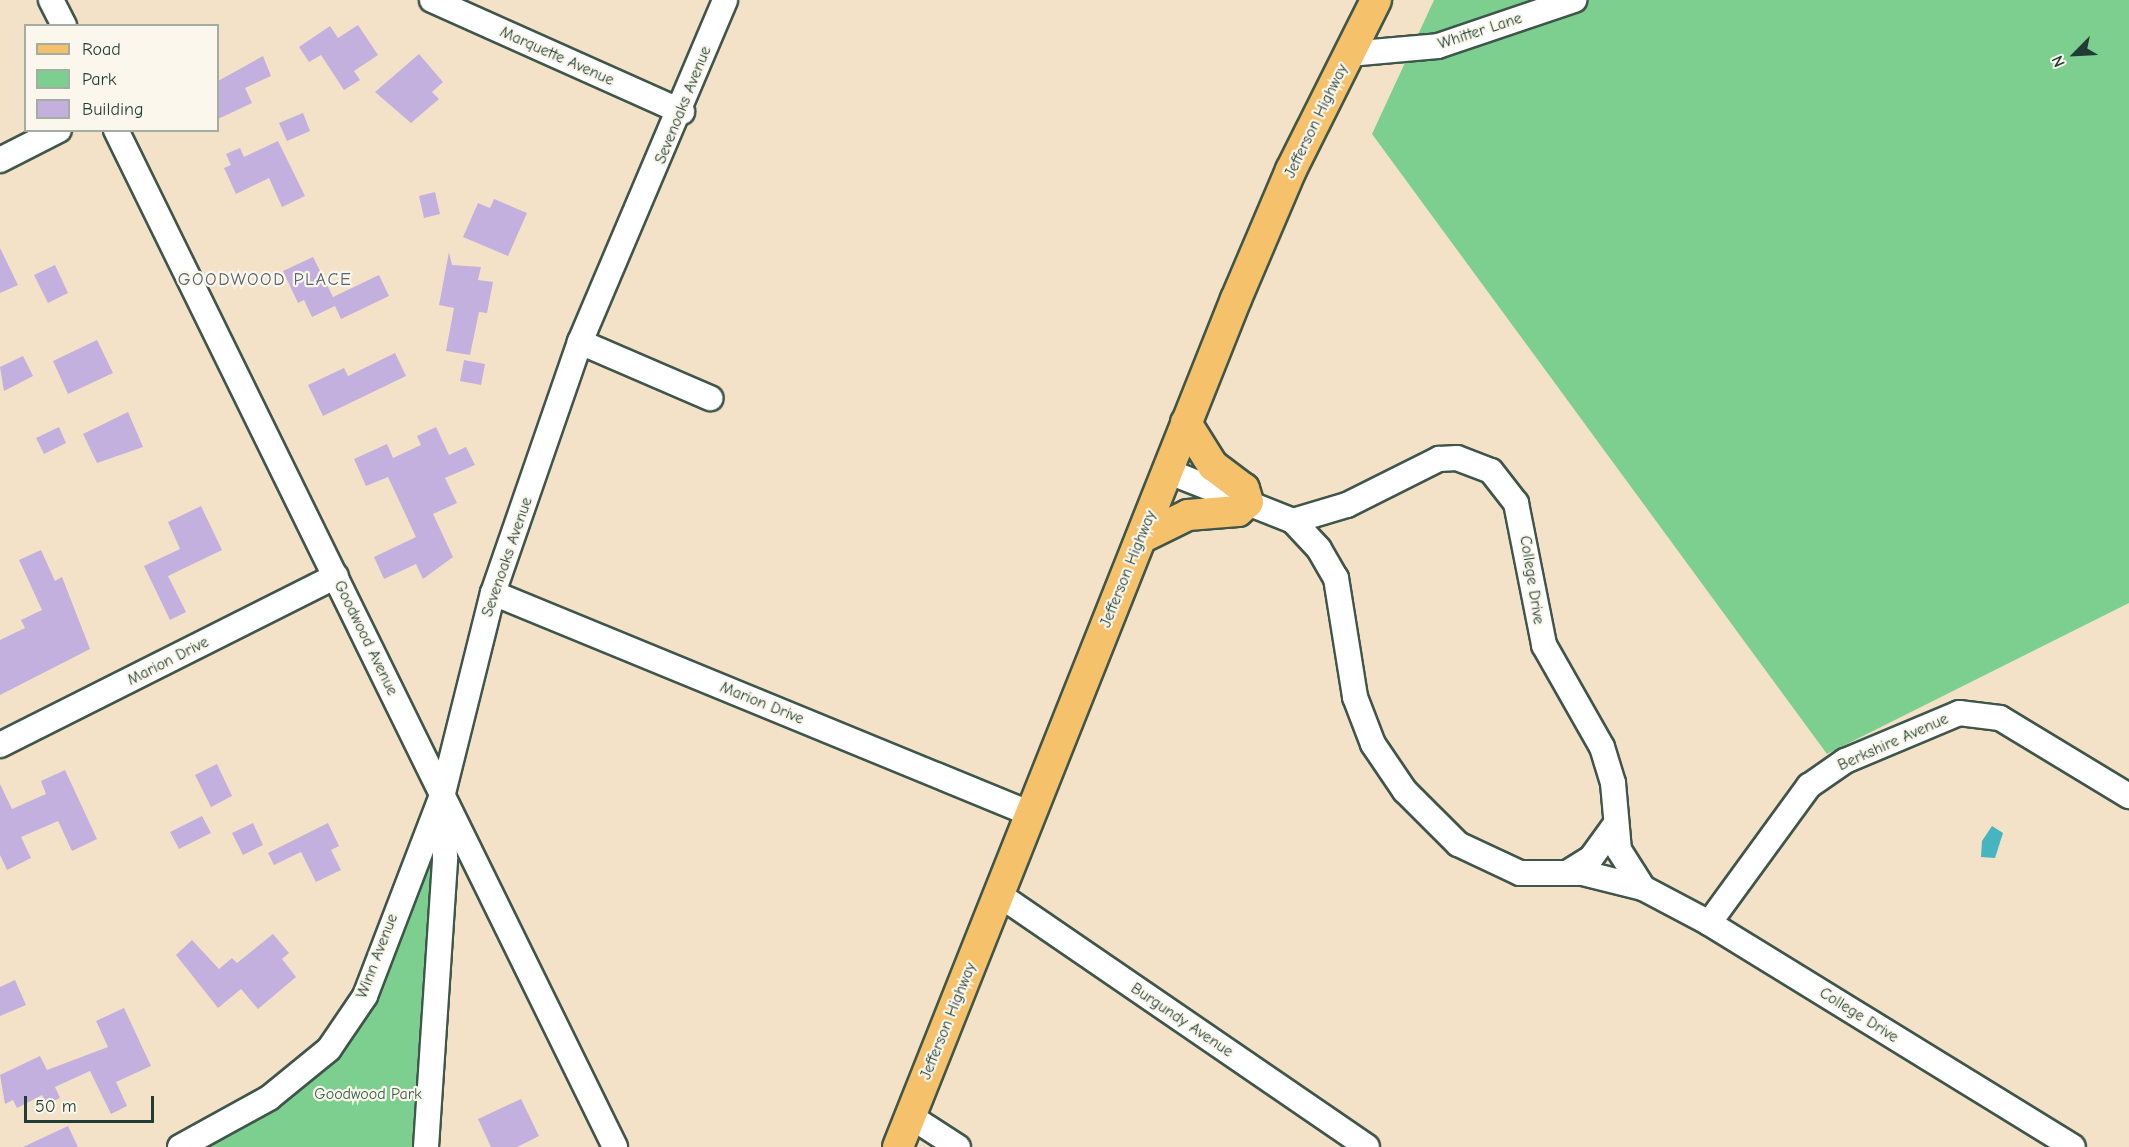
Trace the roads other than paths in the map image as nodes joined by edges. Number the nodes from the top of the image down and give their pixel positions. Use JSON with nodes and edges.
{"nodes":[{"id":1,"x":51,"y":0,"type":"edge"},
{"id":2,"x":432,"y":0,"type":"edge"},
{"id":3,"x":725,"y":0,"type":"edge"},
{"id":4,"x":1377,"y":0,"type":"edge"},
{"id":5,"x":1574,"y":0,"type":"edge"},
{"id":6,"x":63,"y":24,"type":"edge"},
{"id":7,"x":1349,"y":54,"type":"junction"},
{"id":8,"x":682,"y":112,"type":"junction"},
{"id":9,"x":55,"y":132,"type":"edge"},
{"id":10,"x":117,"y":132,"type":"edge"},
{"id":11,"x":0,"y":160,"type":"edge"},
{"id":12,"x":580,"y":342,"type":"junction"},
{"id":13,"x":710,"y":398,"type":"dead end"},
{"id":14,"x":1186,"y":423,"type":"junction"},
{"id":15,"x":1167,"y":471,"type":"junction"},
{"id":16,"x":1248,"y":502,"type":"junction"},
{"id":17,"x":1293,"y":521,"type":"junction"},
{"id":18,"x":1141,"y":538,"type":"junction"},
{"id":19,"x":336,"y":576,"type":"junction"},
{"id":20,"x":493,"y":592,"type":"junction"},
{"id":21,"x":0,"y":745,"type":"edge"},
{"id":22,"x":443,"y":793,"type":"junction"},
{"id":23,"x":2129,"y":796,"type":"edge"},
{"id":24,"x":1030,"y":814,"type":"junction"},
{"id":25,"x":1615,"y":825,"type":"junction"},
{"id":26,"x":1567,"y":873,"type":"junction"},
{"id":27,"x":1643,"y":888,"type":"junction"},
{"id":28,"x":998,"y":894,"type":"junction"},
{"id":29,"x":1709,"y":923,"type":"junction"},
{"id":30,"x":910,"y":1116,"type":"junction"},
{"id":31,"x":180,"y":1147,"type":"edge"},
{"id":32,"x":426,"y":1147,"type":"edge"},
{"id":33,"x":615,"y":1147,"type":"edge"},
{"id":34,"x":898,"y":1147,"type":"edge"},
{"id":35,"x":958,"y":1147,"type":"edge"},
{"id":36,"x":1367,"y":1147,"type":"edge"},
{"id":37,"x":2073,"y":1147,"type":"edge"}],
"edges":[{"from":1,"to":6,"type":"street"},
{"from":2,"to":8,"type":"street","name":"Marquette Avenue"},
{"from":3,"to":8,"type":"street","name":"Sevenoaks Avenue"},
{"from":4,"to":7,"type":"main road","name":"Jefferson Highway"},
{"from":5,"to":7,"type":"street","name":"Whitter Lane"},
{"from":7,"to":14,"type":"main road","name":"Jefferson Highway"},
{"from":8,"to":12,"type":"street","name":"Sevenoaks Avenue"},
{"from":9,"to":11,"type":"street"},
{"from":10,"to":19,"type":"street","name":"Goodwood Avenue"},
{"from":12,"to":13,"type":"street"},
{"from":12,"to":20,"type":"street","name":"Sevenoaks Avenue"},
{"from":14,"to":15,"type":"main road","name":"Jefferson Highway"},
{"from":14,"to":16,"type":"main road"},
{"from":15,"to":16,"type":"street"},
{"from":15,"to":18,"type":"main road","name":"Jefferson Highway"},
{"from":16,"to":17,"type":"street"},
{"from":16,"to":18,"type":"main road"},
{"from":17,"to":25,"type":"street","name":"College Drive"},
{"from":17,"to":26,"type":"street","name":"College Drive"},
{"from":18,"to":24,"type":"main road","name":"Jefferson Highway"},
{"from":19,"to":21,"type":"street","name":"Marion Drive"},
{"from":19,"to":22,"type":"street","name":"Goodwood Avenue"},
{"from":20,"to":22,"type":"street","name":"Sevenoaks Avenue"},
{"from":20,"to":24,"type":"street","name":"Marion Drive"},
{"from":22,"to":31,"type":"street","name":"Winn Avenue"},
{"from":22,"to":32,"type":"street","name":"Sevenoaks Avenue"},
{"from":22,"to":33,"type":"street","name":"Goodwood Avenue"},
{"from":23,"to":29,"type":"street","name":"Berkshire Avenue"},
{"from":24,"to":28,"type":"main road","name":"Jefferson Highway"},
{"from":25,"to":26,"type":"street"},
{"from":25,"to":27,"type":"street","name":"College Drive"},
{"from":26,"to":27,"type":"street","name":"College Drive"},
{"from":27,"to":29,"type":"street","name":"College Drive"},
{"from":28,"to":30,"type":"main road","name":"Jefferson Highway"},
{"from":28,"to":36,"type":"street","name":"Burgundy Avenue"},
{"from":29,"to":37,"type":"street","name":"College Drive"},
{"from":30,"to":34,"type":"main road","name":"Jefferson Highway"},
{"from":30,"to":35,"type":"street"}]}
